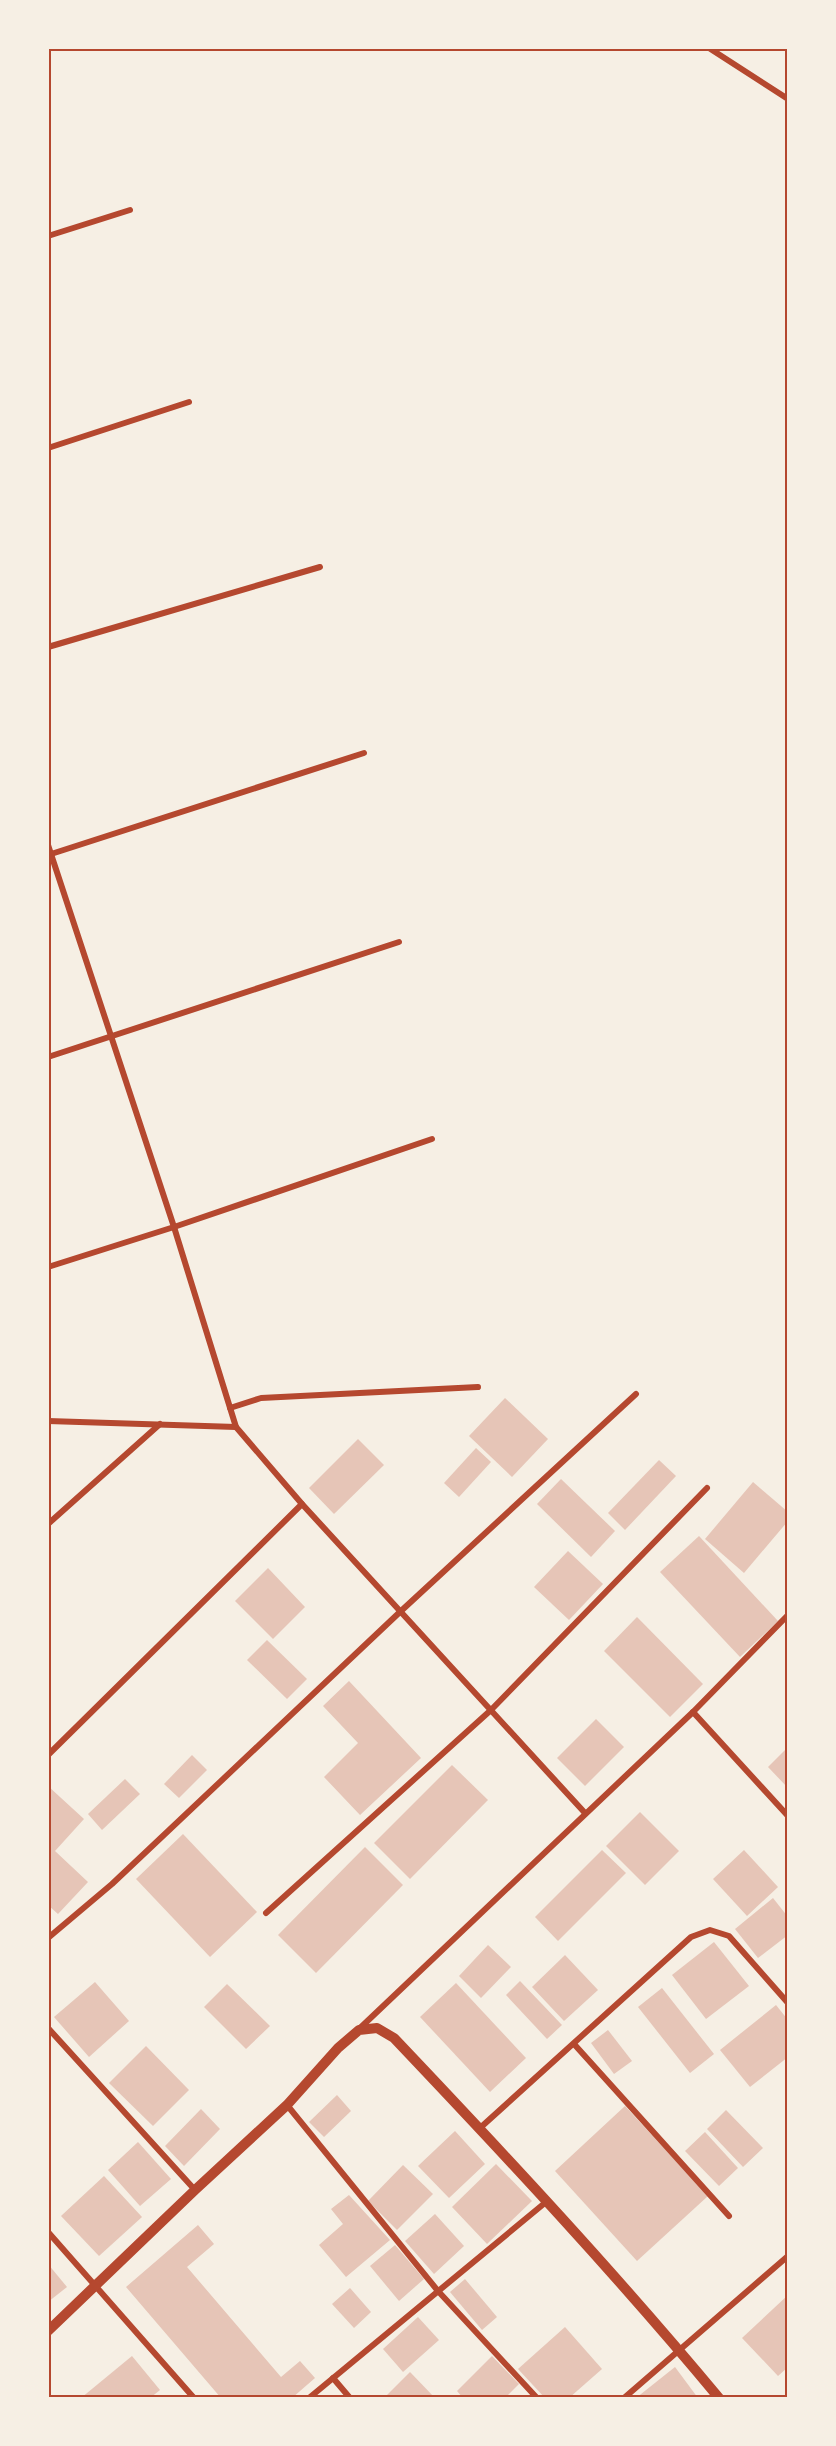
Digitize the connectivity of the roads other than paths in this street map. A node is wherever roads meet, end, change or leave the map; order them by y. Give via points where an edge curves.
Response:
1 (709, 48) edge
2 (788, 99) edge
3 (130, 210) dead end
4 (48, 236) edge
5 (189, 402) dead end
6 (48, 448) edge
7 (320, 567) dead end
8 (48, 648) edge
9 (364, 753) dead end
10 (48, 845) edge
11 (50, 855) edge
12 (399, 942) dead end
13 (112, 1037) junction
14 (48, 1057) edge
15 (432, 1139) dead end
16 (174, 1227) junction
17 (48, 1267) edge
18 (478, 1387) dead end
19 (636, 1394) dead end
20 (230, 1408) junction
21 (48, 1421) edge
22 (160, 1424) junction
23 (236, 1427) junction
24 (707, 1488) dead end
25 (302, 1504) junction
26 (48, 1524) edge
27 (401, 1611) junction
28 (788, 1615) edge
29 (491, 1710) junction
30 (693, 1712) junction
31 (48, 1755) edge
32 (585, 1813) junction
33 (788, 1816) edge
34 (266, 1913) dead end
35 (48, 1938) edge
36 (788, 2003) edge
37 (48, 2028) edge
38 (359, 2030) junction
39 (574, 2044) junction
40 (287, 2105) junction
41 (480, 2128) junction
42 (195, 2190) junction
43 (546, 2202) junction
44 (729, 2216) dead end
45 (48, 2232) edge
46 (788, 2256) edge
47 (96, 2284) junction
48 (438, 2291) junction
49 (48, 2331) edge
50 (680, 2350) junction
51 (333, 2378) junction
52 (194, 2398) edge
53 (309, 2398) edge
54 (350, 2398) edge
55 (537, 2398) edge
56 (624, 2398) edge
57 (719, 2398) edge

1 - 2 street
3 - 4 street
5 - 6 street
7 - 8 street
9 - 11 street
10 - 11 street
11 - 13 street
12 - 13 street
13 - 14 street
13 - 16 street
15 - 16 street
16 - 17 street
16 - 20 street
18 - 20 street via 261,1398
19 - 27 street
20 - 23 street
21 - 22 street
22 - 23 street
22 - 26 street
23 - 25 street
24 - 29 street
25 - 27 street
25 - 31 street
27 - 29 street
27 - 35 street via 112,1884
28 - 30 street
29 - 32 street
29 - 34 street
30 - 32 street
30 - 33 street
32 - 38 street
36 - 39 street via 729,1936 710,1930 691,1937
37 - 42 street
38 - 40 street
38 - 41 street via 378,2028 394,2038
39 - 41 street
39 - 44 street
40 - 42 street
40 - 48 street
41 - 43 street
42 - 47 street
43 - 48 street
43 - 50 street
45 - 47 street
46 - 50 street
47 - 49 street
47 - 52 street
48 - 51 street
48 - 55 street
50 - 56 street
50 - 57 street
51 - 53 street
51 - 54 street

